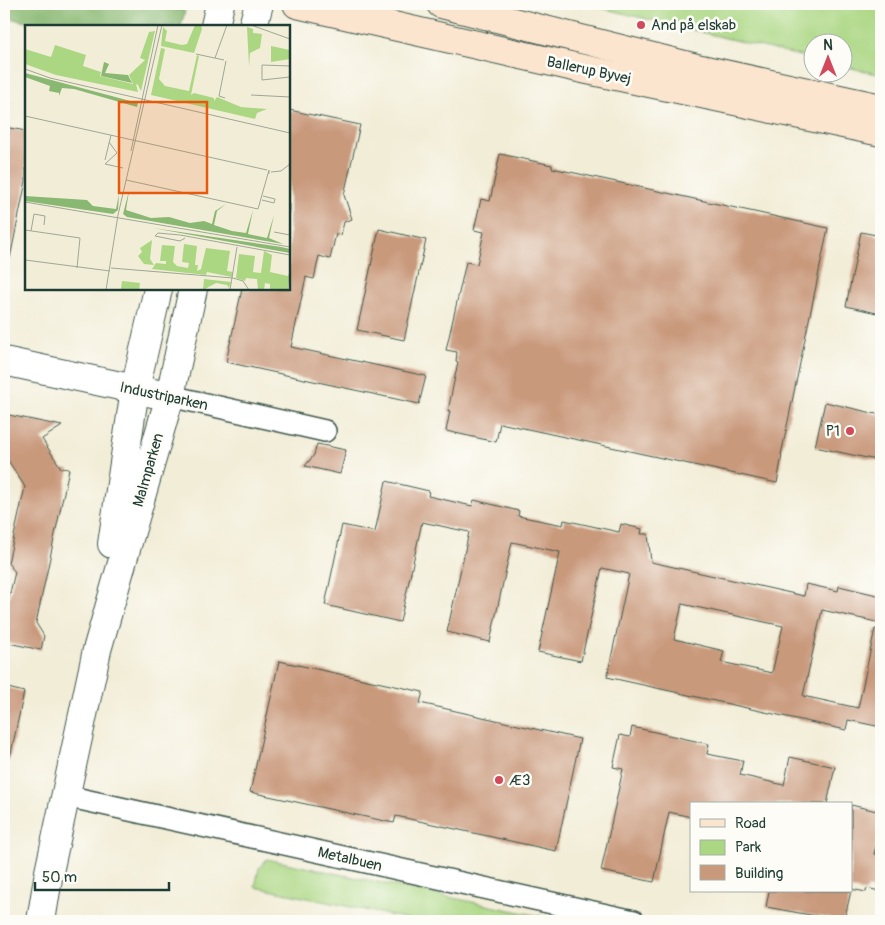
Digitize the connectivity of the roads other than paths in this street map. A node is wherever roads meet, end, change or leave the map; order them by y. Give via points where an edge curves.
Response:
1 (220, 4) edge
2 (259, 4) edge
3 (297, 4) edge
4 (441, 4) edge
5 (215, 25) edge
6 (253, 25) edge
7 (881, 108) edge
8 (881, 132) edge
9 (158, 290) edge
10 (193, 290) edge
11 (4, 361) edge
12 (135, 389) junction
13 (170, 396) junction
14 (325, 431) dead end
15 (97, 650) junction
16 (66, 796) junction
17 (41, 921) edge
18 (634, 921) edge

1 - 5 street
2 - 6 street
3 - 8 main road, Ballerup Byvej
4 - 7 main road, Ballerup Byvej via 701,69
9 - 12 street, Malmparken
10 - 13 street, Malmparken
11 - 12 street, Industriparken
12 - 13 street, Industriparken
12 - 15 street, Malmparken
13 - 14 street, Industriparken
13 - 15 street, Malmparken
15 - 16 street, Malmparken
16 - 17 street, Malmparken
16 - 18 street, Metalbuen

